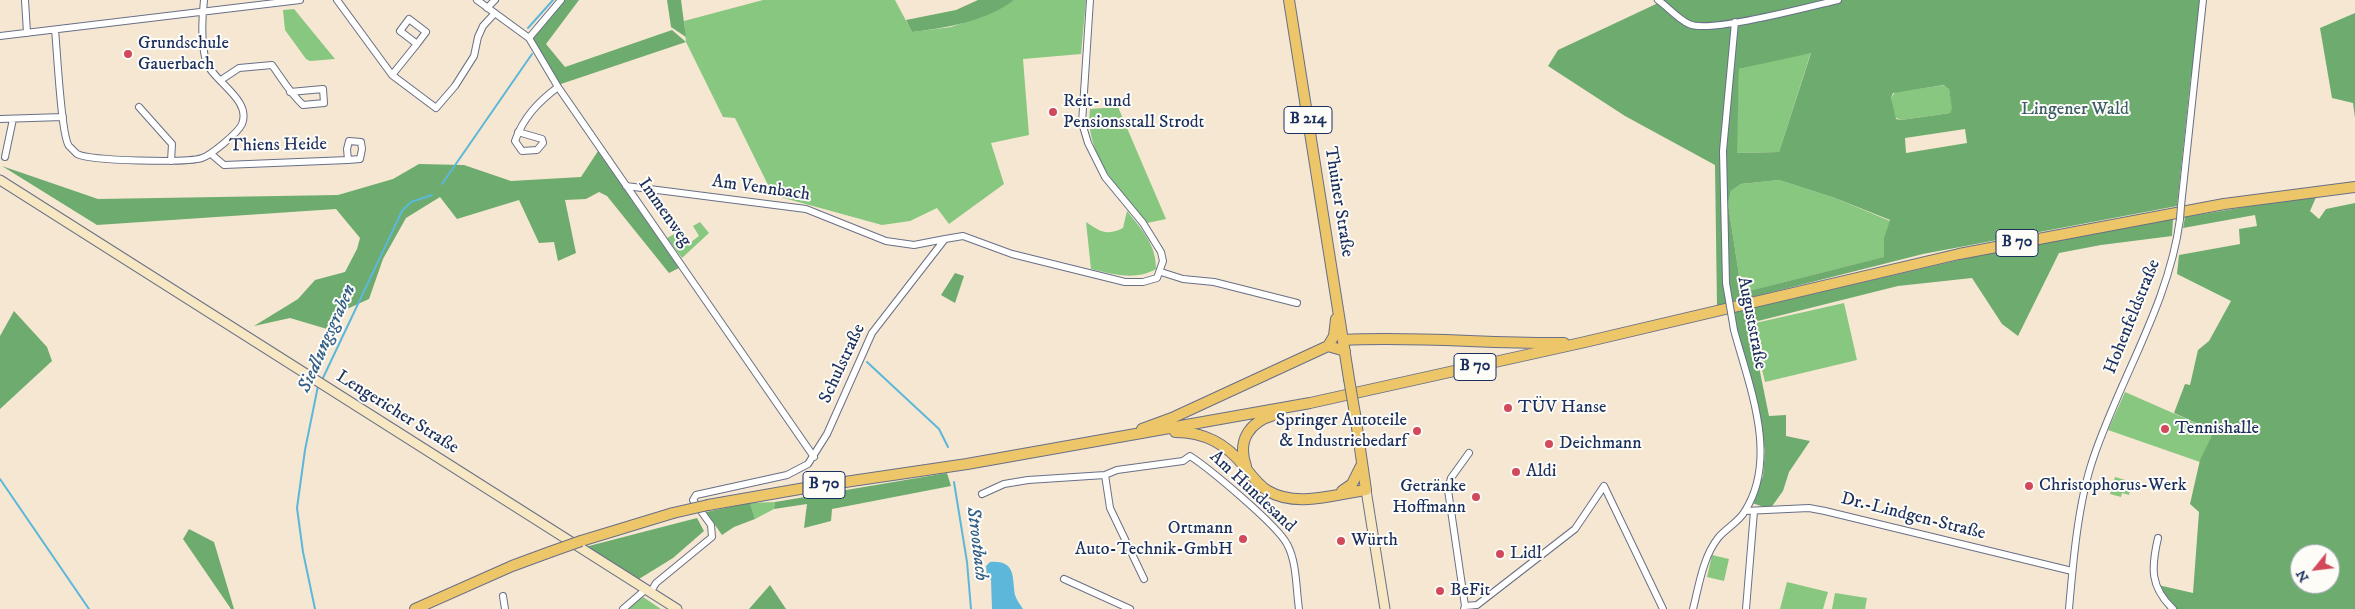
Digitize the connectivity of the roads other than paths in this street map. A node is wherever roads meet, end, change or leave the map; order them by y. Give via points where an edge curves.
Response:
1 (25, 0) edge
2 (204, 0) edge
3 (300, 0) edge
4 (337, 0) edge
5 (477, 0) edge
6 (495, 0) edge
7 (561, 0) edge
8 (1090, 0) edge
9 (1290, 0) edge
10 (1658, 0) edge
11 (1838, 0) edge
12 (2203, 0) edge
13 (487, 8) junction
14 (202, 13) junction
15 (495, 13) junction
16 (1735, 22) junction
17 (55, 30) junction
18 (27, 33) junction
19 (0, 36) edge
20 (529, 38) junction
21 (417, 44) dead end
22 (392, 75) junction
23 (221, 80) junction
24 (558, 87) junction
25 (290, 92) junction
26 (139, 107) dead end
27 (63, 117) junction
28 (0, 119) edge
29 (13, 119) junction
30 (518, 132) dead end
31 (211, 154) junction
32 (4, 157) dead end
33 (348, 160) dead end
34 (171, 161) junction
35 (0, 180) edge
36 (626, 186) junction
37 (2355, 187) edge
38 (945, 239) junction
39 (1160, 272) junction
40 (1297, 302) dead end
41 (1338, 309) junction
42 (1343, 340) junction
43 (1585, 342) junction
44 (1328, 346) junction
45 (1345, 351) junction
46 (1310, 403) junction
47 (1150, 433) junction
48 (1114, 439) junction
49 (1469, 453) dead end
50 (814, 457) junction
51 (1362, 463) junction
52 (1249, 472) junction
53 (1105, 475) junction
54 (1366, 490) junction
55 (982, 494) dead end
56 (1336, 494) junction
57 (1745, 511) junction
58 (1754, 511) junction
59 (2158, 538) dead end
60 (2072, 571) junction
61 (1064, 579) dead end
62 (1144, 579) dead end
63 (647, 591) junction
64 (503, 596) dead end
65 (1464, 608) edge
66 (2170, 608) edge
67 (415, 609) edge
68 (505, 609) edge
69 (623, 609) edge
70 (676, 609) edge
71 (1130, 609) edge
72 (1300, 609) edge
73 (1385, 609) edge
74 (1662, 609) edge
75 (1693, 609) edge
76 (1746, 609) edge
77 (2069, 609) edge

1 - 18 street
2 - 14 street, Thiens Heide
3 - 14 street
4 - 22 street
5 - 13 street, Immenweg
6 - 13 street
7 - 20 street
8 - 39 street via 1082,123 1104,177 1155,240 1163,261
9 - 41 main road, Thuiner Straße / B 214
10 - 16 street via 1690,25
11 - 16 street
12 - 60 street, Hohenfeldstraße, bridge via 2180,219 2168,279 2090,468
13 - 15 street, Immenweg
14 - 17 street
14 - 23 street, Thiens Heide via 207,63
15 - 20 street, Immenweg
15 - 22 street via 480,31 474,56 436,108
16 - 57 street, Auguststraße, bridge via 1723,152 1726,283 1762,450 1760,474
17 - 18 street
17 - 27 street, Thiens Heide
18 - 19 street
20 - 24 street, Immenweg
21 - 22 street
23 - 25 street via 239,68 272,65
23 - 31 street, Thiens Heide via 240,104 244,118 238,130
24 - 30 street via 539,101
24 - 36 street, Immenweg
25 - 25 street via 303,105 324,103 323,89
26 - 34 street via 172,144
27 - 29 street
27 - 34 street, Thiens Heide via 68,145 78,155
28 - 29 street
29 - 32 street
31 - 33 street, Thiens Heide via 224,165
31 - 34 street, Thiens Heide via 186,162
35 - 63 main road, Lengericher Straße
36 - 38 street, Am Vennbach via 806,209 886,241 914,245
36 - 50 street, Immenweg
37 - 43 main road, B 70 via 2224,204 1959,254
38 - 39 street via 963,236 1012,254 1125,282 1151,281
38 - 50 street, Schulstraße via 872,333 850,387
39 - 40 street
41 - 42 main road, Thuiner Straße / B 214
41 - 44 main road, B 214 via 1334,336
42 - 43 main road via 1390,338 1515,344
42 - 45 main road, Thuiner Straße / B 214
43 - 46 main road, B 70
44 - 45 main road
44 - 48 main road via 1172,418
45 - 51 main road, Thuiner Straße / B 214, bridge
46 - 47 main road, B 70
46 - 52 main road via 1253,425 1242,448
47 - 48 main road, B 70
47 - 52 main road via 1181,432 1206,436 1229,449
48 - 67 main road, B 70, bridge via 673,513 550,552
49 - 65 street via 1451,478 1448,490
50 - 63 street, Schulstraße via 787,475 696,495 694,500 711,525 712,537
51 - 54 main road, B 214
51 - 56 main road via 1352,484
52 - 56 main road via 1268,491 1282,495 1311,499
53 - 55 street, Am Hundesand via 1028,480 1004,484
53 - 62 street via 1110,508
53 - 72 street, Am Hundesand via 1117,470 1183,461 1190,456 1278,532 1287,544
54 - 56 main road
54 - 73 main road
57 - 58 street, Dr.-Lindgen-Straße
57 - 75 street, Auguststraße via 1719,536 1708,552
58 - 60 street, Dr.-Lindgen-Straße via 1809,508 1825,511
58 - 76 street
59 - 66 street via 2154,581
60 - 77 street, Hohenfeldstraße
61 - 71 street
63 - 69 street, Schulstraße
63 - 70 main road, Lengericher Straße
64 - 68 street
65 - 74 street via 1477,605 1574,529 1604,486

